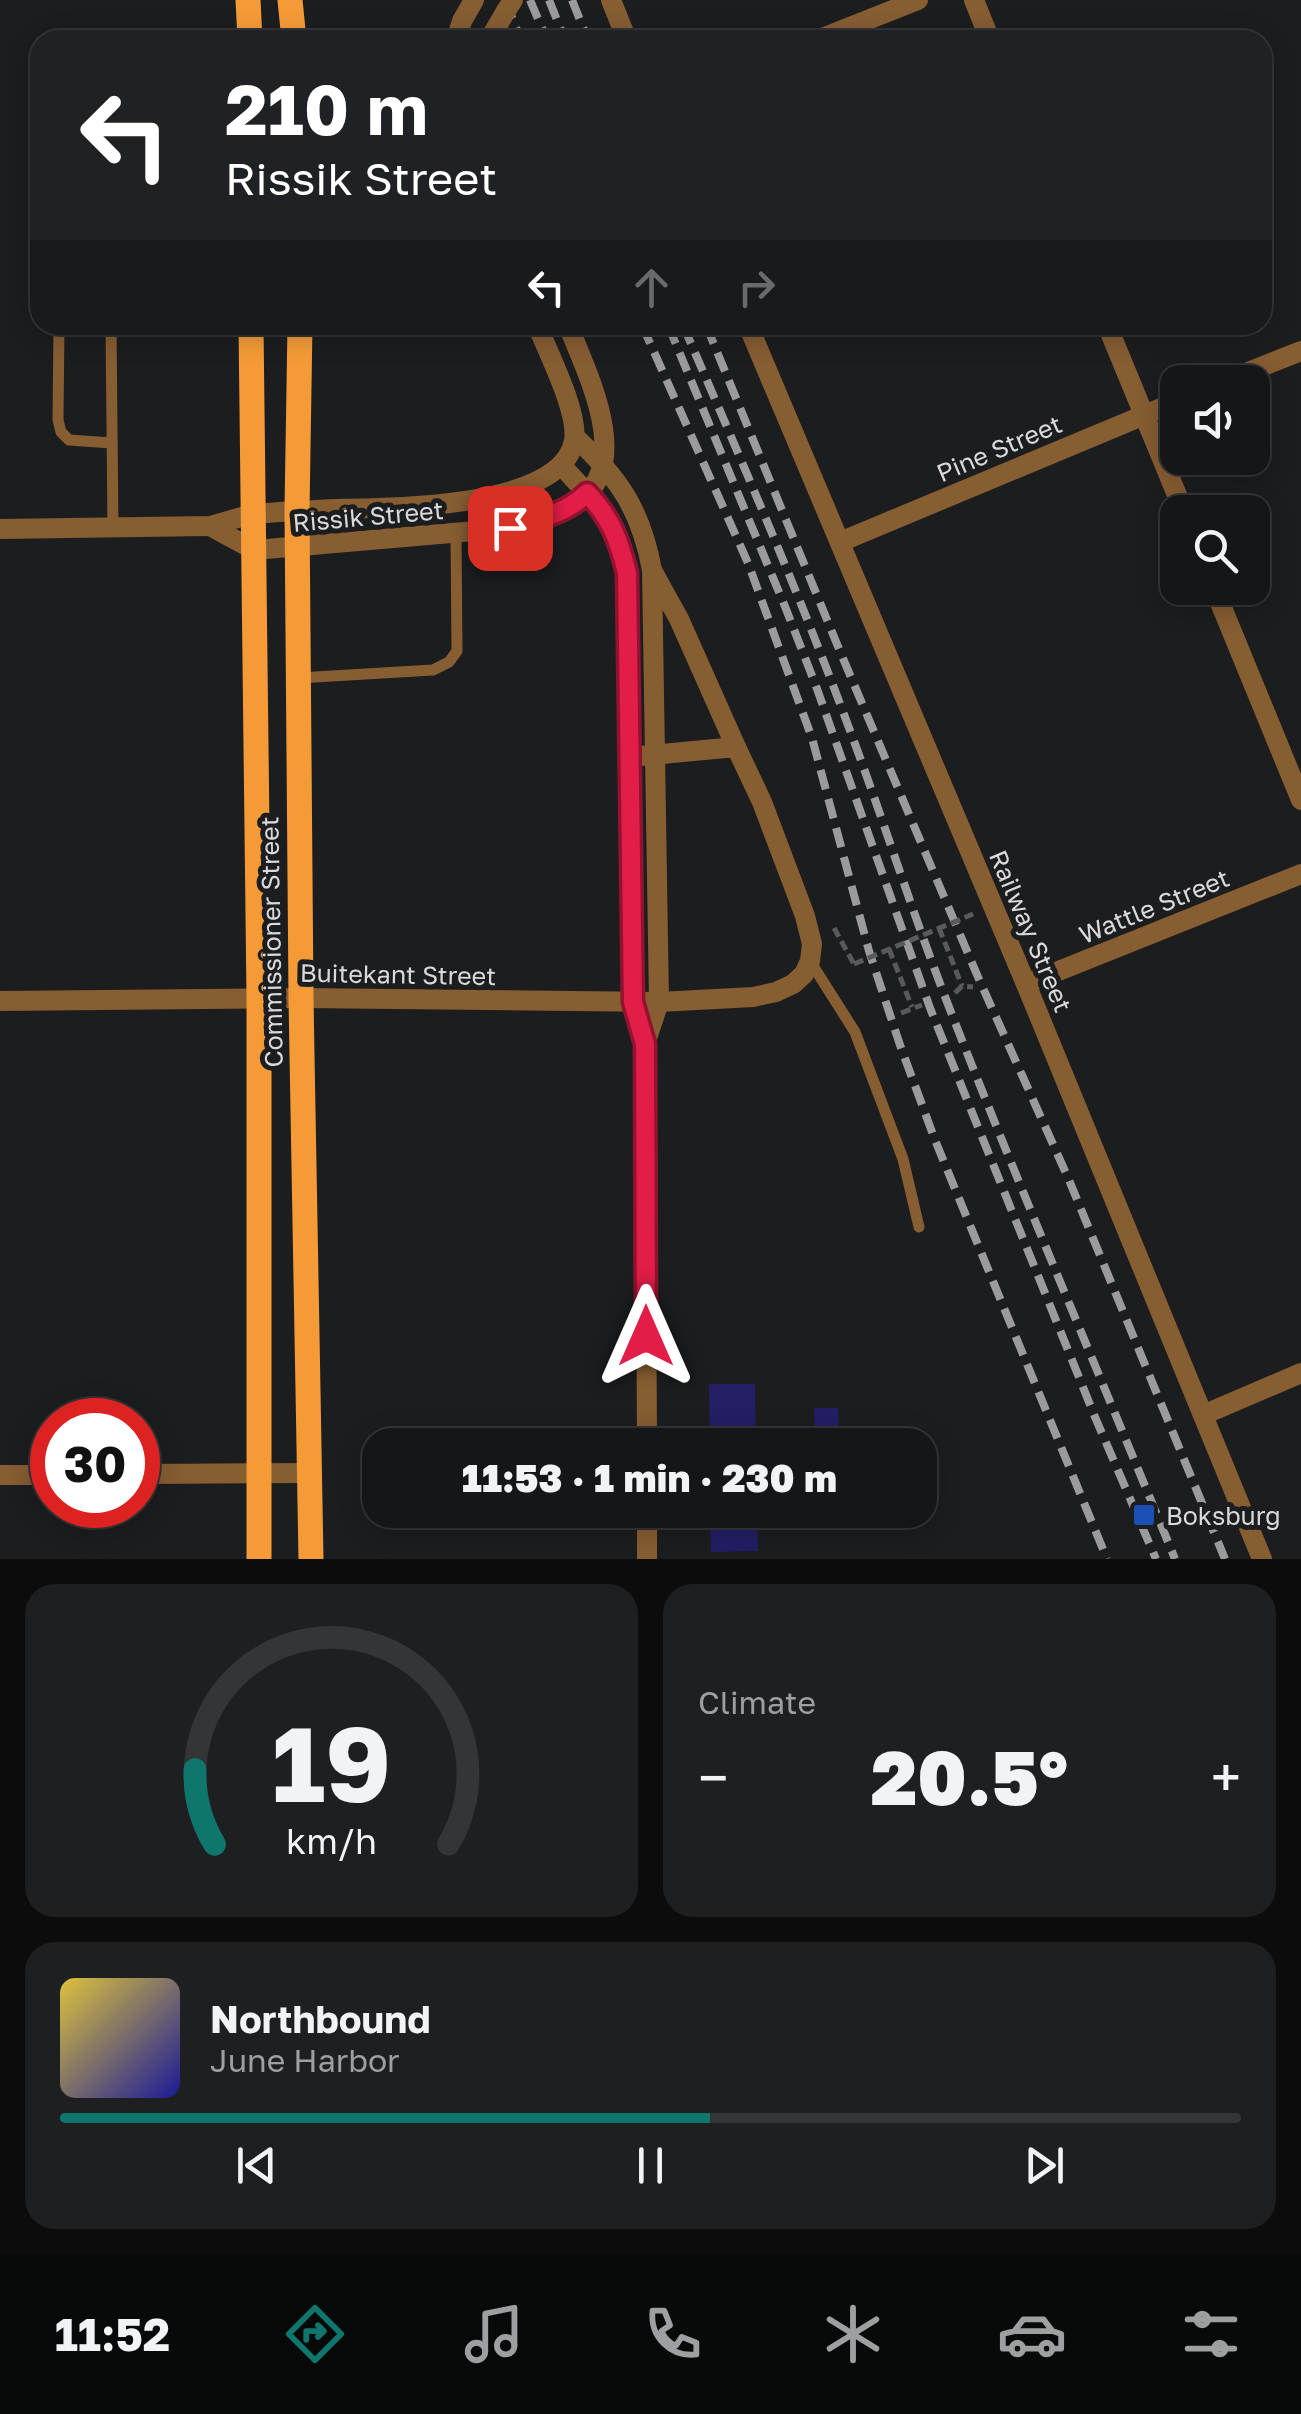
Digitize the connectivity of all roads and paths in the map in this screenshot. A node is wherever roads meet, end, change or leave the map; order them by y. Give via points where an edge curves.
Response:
1 (248, 0) edge
2 (290, 0) edge
3 (474, 0) edge
4 (610, 0) edge
5 (918, 0) edge
6 (974, 0) edge
7 (509, 5) edge
8 (250, 30) edge
9 (293, 30) edge
10 (459, 30) edge
11 (495, 30) edge
12 (623, 30) edge
13 (842, 30) edge
14 (986, 30) edge
15 (59, 335) edge
16 (111, 335) edge
17 (252, 335) edge
18 (300, 335) edge
19 (541, 335) edge
20 (572, 335) edge
21 (752, 335) edge
22 (1111, 335) edge
23 (1301, 351) edge
24 (1266, 365) edge
25 (1160, 408) edge
26 (1144, 415) junction
27 (575, 437) junction
28 (112, 443) junction
29 (604, 464) junction
30 (561, 465) junction
31 (587, 493) junction
32 (1177, 495) edge
33 (297, 511) junction
34 (252, 514) junction
35 (210, 526) junction
36 (113, 528) junction
37 (0, 529) edge
38 (456, 534) junction
39 (840, 542) junction
40 (298, 546) junction
41 (254, 550) junction
42 (652, 570) junction
43 (1221, 605) edge
44 (298, 678) junction
45 (736, 747) junction
46 (655, 754) junction
47 (630, 757) junction
48 (1301, 800) edge
49 (1301, 874) edge
50 (973, 914) dead end
51 (832, 922) dead end
52 (939, 928) junction
53 (889, 949) junction
54 (810, 961) junction
55 (1026, 984) junction
56 (962, 986) junction
57 (973, 987) dead end
58 (956, 993) dead end
59 (259, 998) junction
60 (301, 998) junction
61 (0, 1001) edge
62 (633, 1002) junction
63 (659, 1002) junction
64 (922, 1005) dead end
65 (912, 1007) junction
66 (901, 1014) dead end
67 (645, 1044) junction
68 (919, 1227) dead end
69 (1301, 1373) edge
70 (1203, 1415) junction
71 (647, 1428) edge
72 (310, 1473) junction
73 (30, 1474) edge
74 (160, 1474) edge
75 (258, 1474) junction
76 (0, 1475) edge
77 (647, 1528) edge
78 (259, 1559) edge
79 (311, 1559) edge
80 (647, 1559) edge
81 (1262, 1559) edge

1 - 8 main road
2 - 9 main road
3 - 10 street
4 - 12 street
5 - 13 street
6 - 14 street
7 - 11 street
15 - 28 lane via 61,432 69,440
16 - 28 lane
17 - 34 main road, Commissioner Street
18 - 33 main road, Commissioner Street
19 - 27 street
20 - 29 street via 599,409
21 - 39 street, Railway Street
22 - 26 street
23 - 24 street
25 - 26 street, Pine Street
26 - 32 street
26 - 39 street, Pine Street
27 - 29 street
27 - 30 street
28 - 36 lane
29 - 31 street
29 - 42 street via 637,517
30 - 31 street
30 - 33 street, Rissik Street via 508,492 466,501
31 - 38 street, Rissik Street via 550,516
31 - 47 street via 612,526 627,573
33 - 34 street, Rissik Street
33 - 40 main road, Commissioner Street
34 - 35 street, Rissik Street
34 - 41 main road, Commissioner Street
35 - 36 street, Rissik Street
35 - 41 street, Rissik Street
36 - 37 street, Rissik Street
38 - 40 street, Rissik Street
38 - 44 lane via 457,651 449,662 433,670
39 - 55 street, Railway Street
40 - 41 street, Rissik Street
40 - 44 main road, Commissioner Street
41 - 59 main road, Commissioner Street
42 - 45 street
42 - 46 street
43 - 48 street
44 - 60 main road, Commissioner Street
45 - 46 street
45 - 54 street via 806,916
46 - 47 street
46 - 63 street
47 - 62 street
49 - 55 street, Wattle Street
50 - 52 path, bridge
51 - 53 path, bridge via 854,964
52 - 53 path, bridge
52 - 56 path
53 - 65 path
54 - 63 street, Buitekant Street via 804,974 776,992
54 - 68 lane via 855,1032 904,1159
55 - 70 street, Railway Street
56 - 57 path
56 - 58 path
59 - 60 street, Buitekant Street
59 - 61 street, Buitekant Street
59 - 75 main road, Commissioner Street
60 - 62 street, Buitekant Street
60 - 72 main road, Commissioner Street
62 - 63 street, Buitekant Street
62 - 67 street
63 - 67 street
64 - 65 path
65 - 66 path
67 - 71 street
69 - 70 street
70 - 81 street, Railway Street
72 - 75 street
72 - 79 main road, Commissioner Street
73 - 76 street
74 - 75 street
75 - 78 main road, Commissioner Street
77 - 80 street

